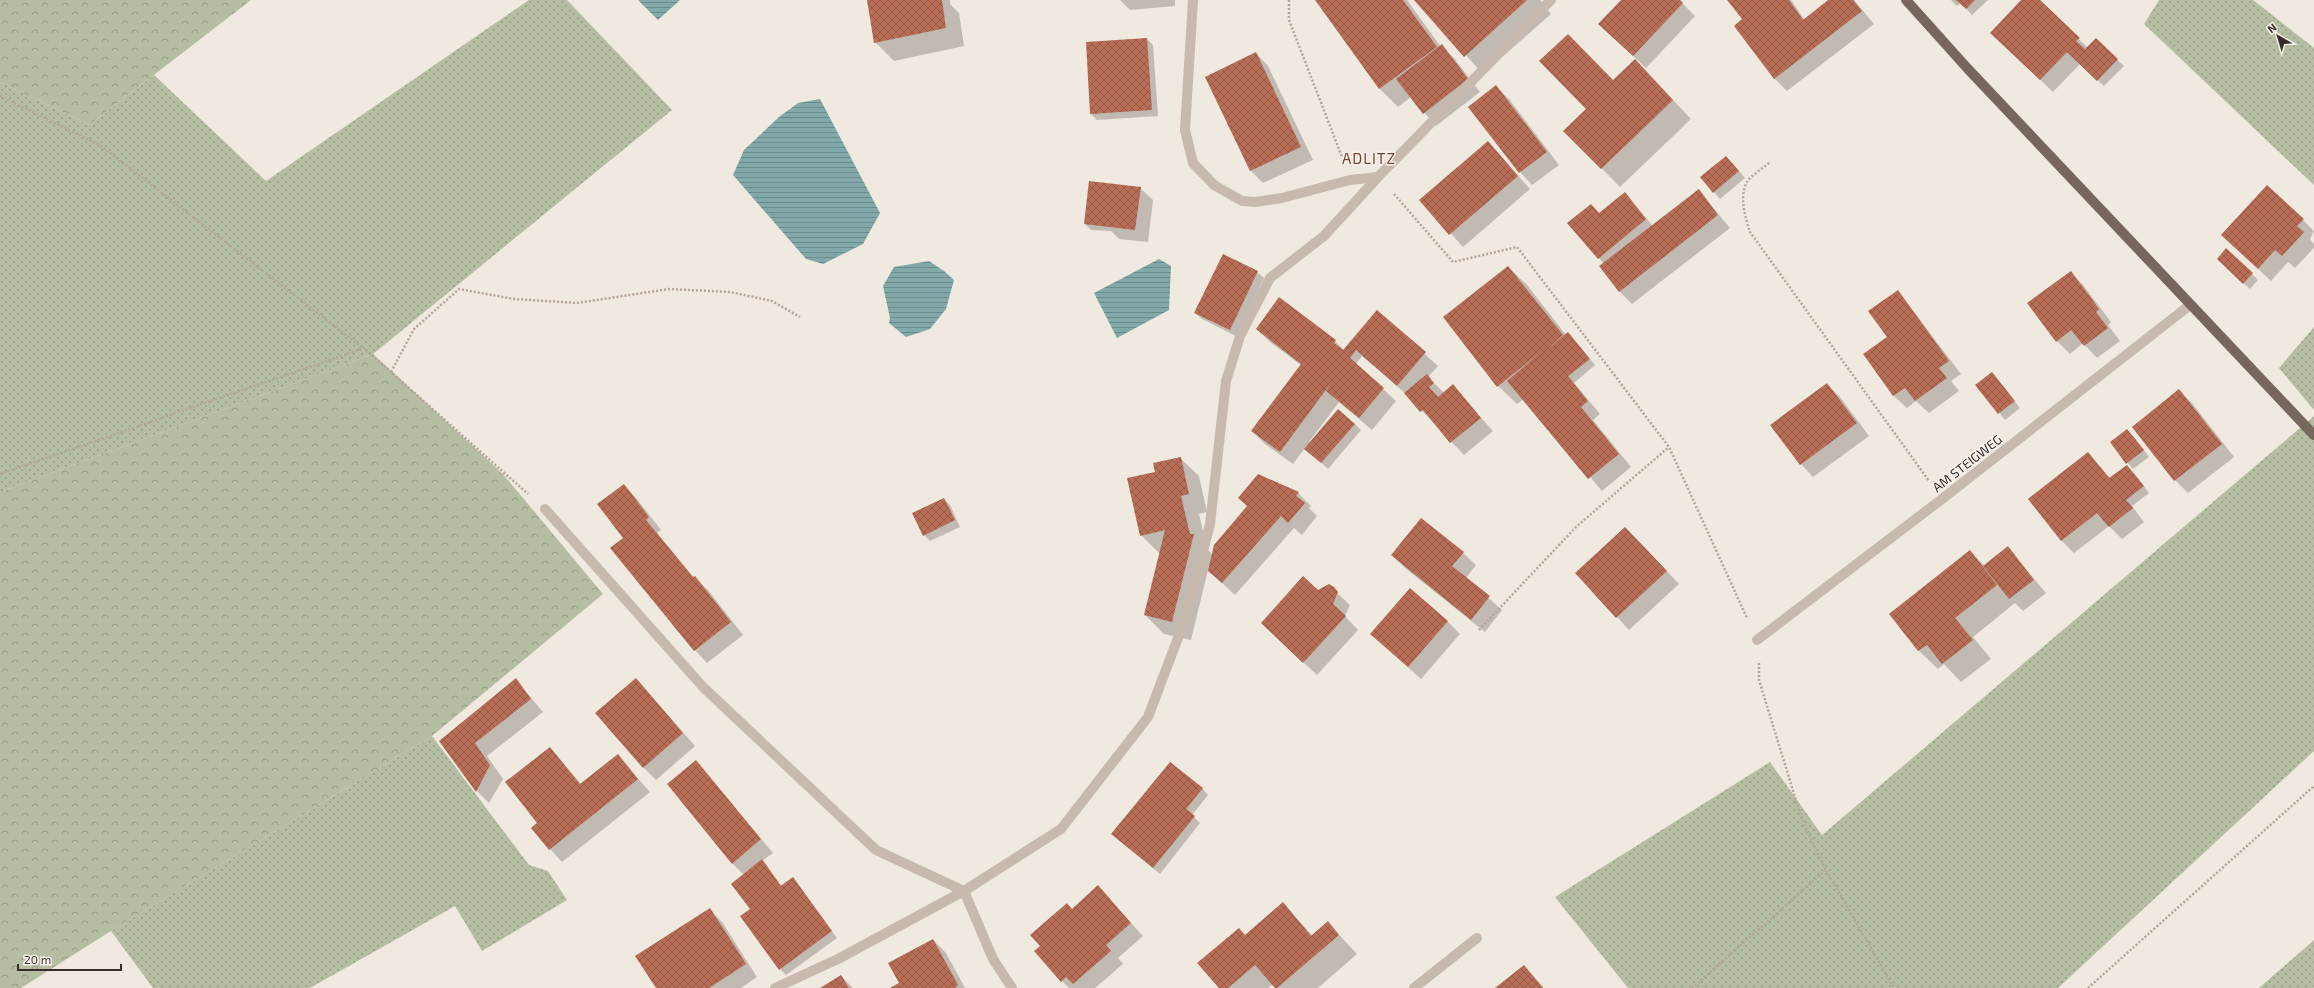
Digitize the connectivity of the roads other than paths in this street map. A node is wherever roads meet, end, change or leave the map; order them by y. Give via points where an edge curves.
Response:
1 (1193, 0) edge
2 (1551, 0) edge
3 (1906, 0) edge
4 (1378, 176) junction
5 (2190, 305) junction
6 (2314, 435) edge
7 (545, 509) road end
8 (1757, 640) road end
9 (964, 891) junction
10 (1477, 938) dead end
11 (775, 988) edge
12 (1012, 988) edge
13 (1414, 988) edge

1 - 4 street via 1185,130 1193,163 1214,185 1242,201 1255,202
2 - 4 street
3 - 5 main road
4 - 9 street via 1324,236 1270,278 1240,336 1226,381 1210,524 1187,614 1148,716 1061,829
5 - 6 main road
5 - 8 street, AM STEIGWEG
7 - 9 street via 703,687 876,850
9 - 11 street via 838,959
9 - 12 street via 993,959
10 - 13 street

